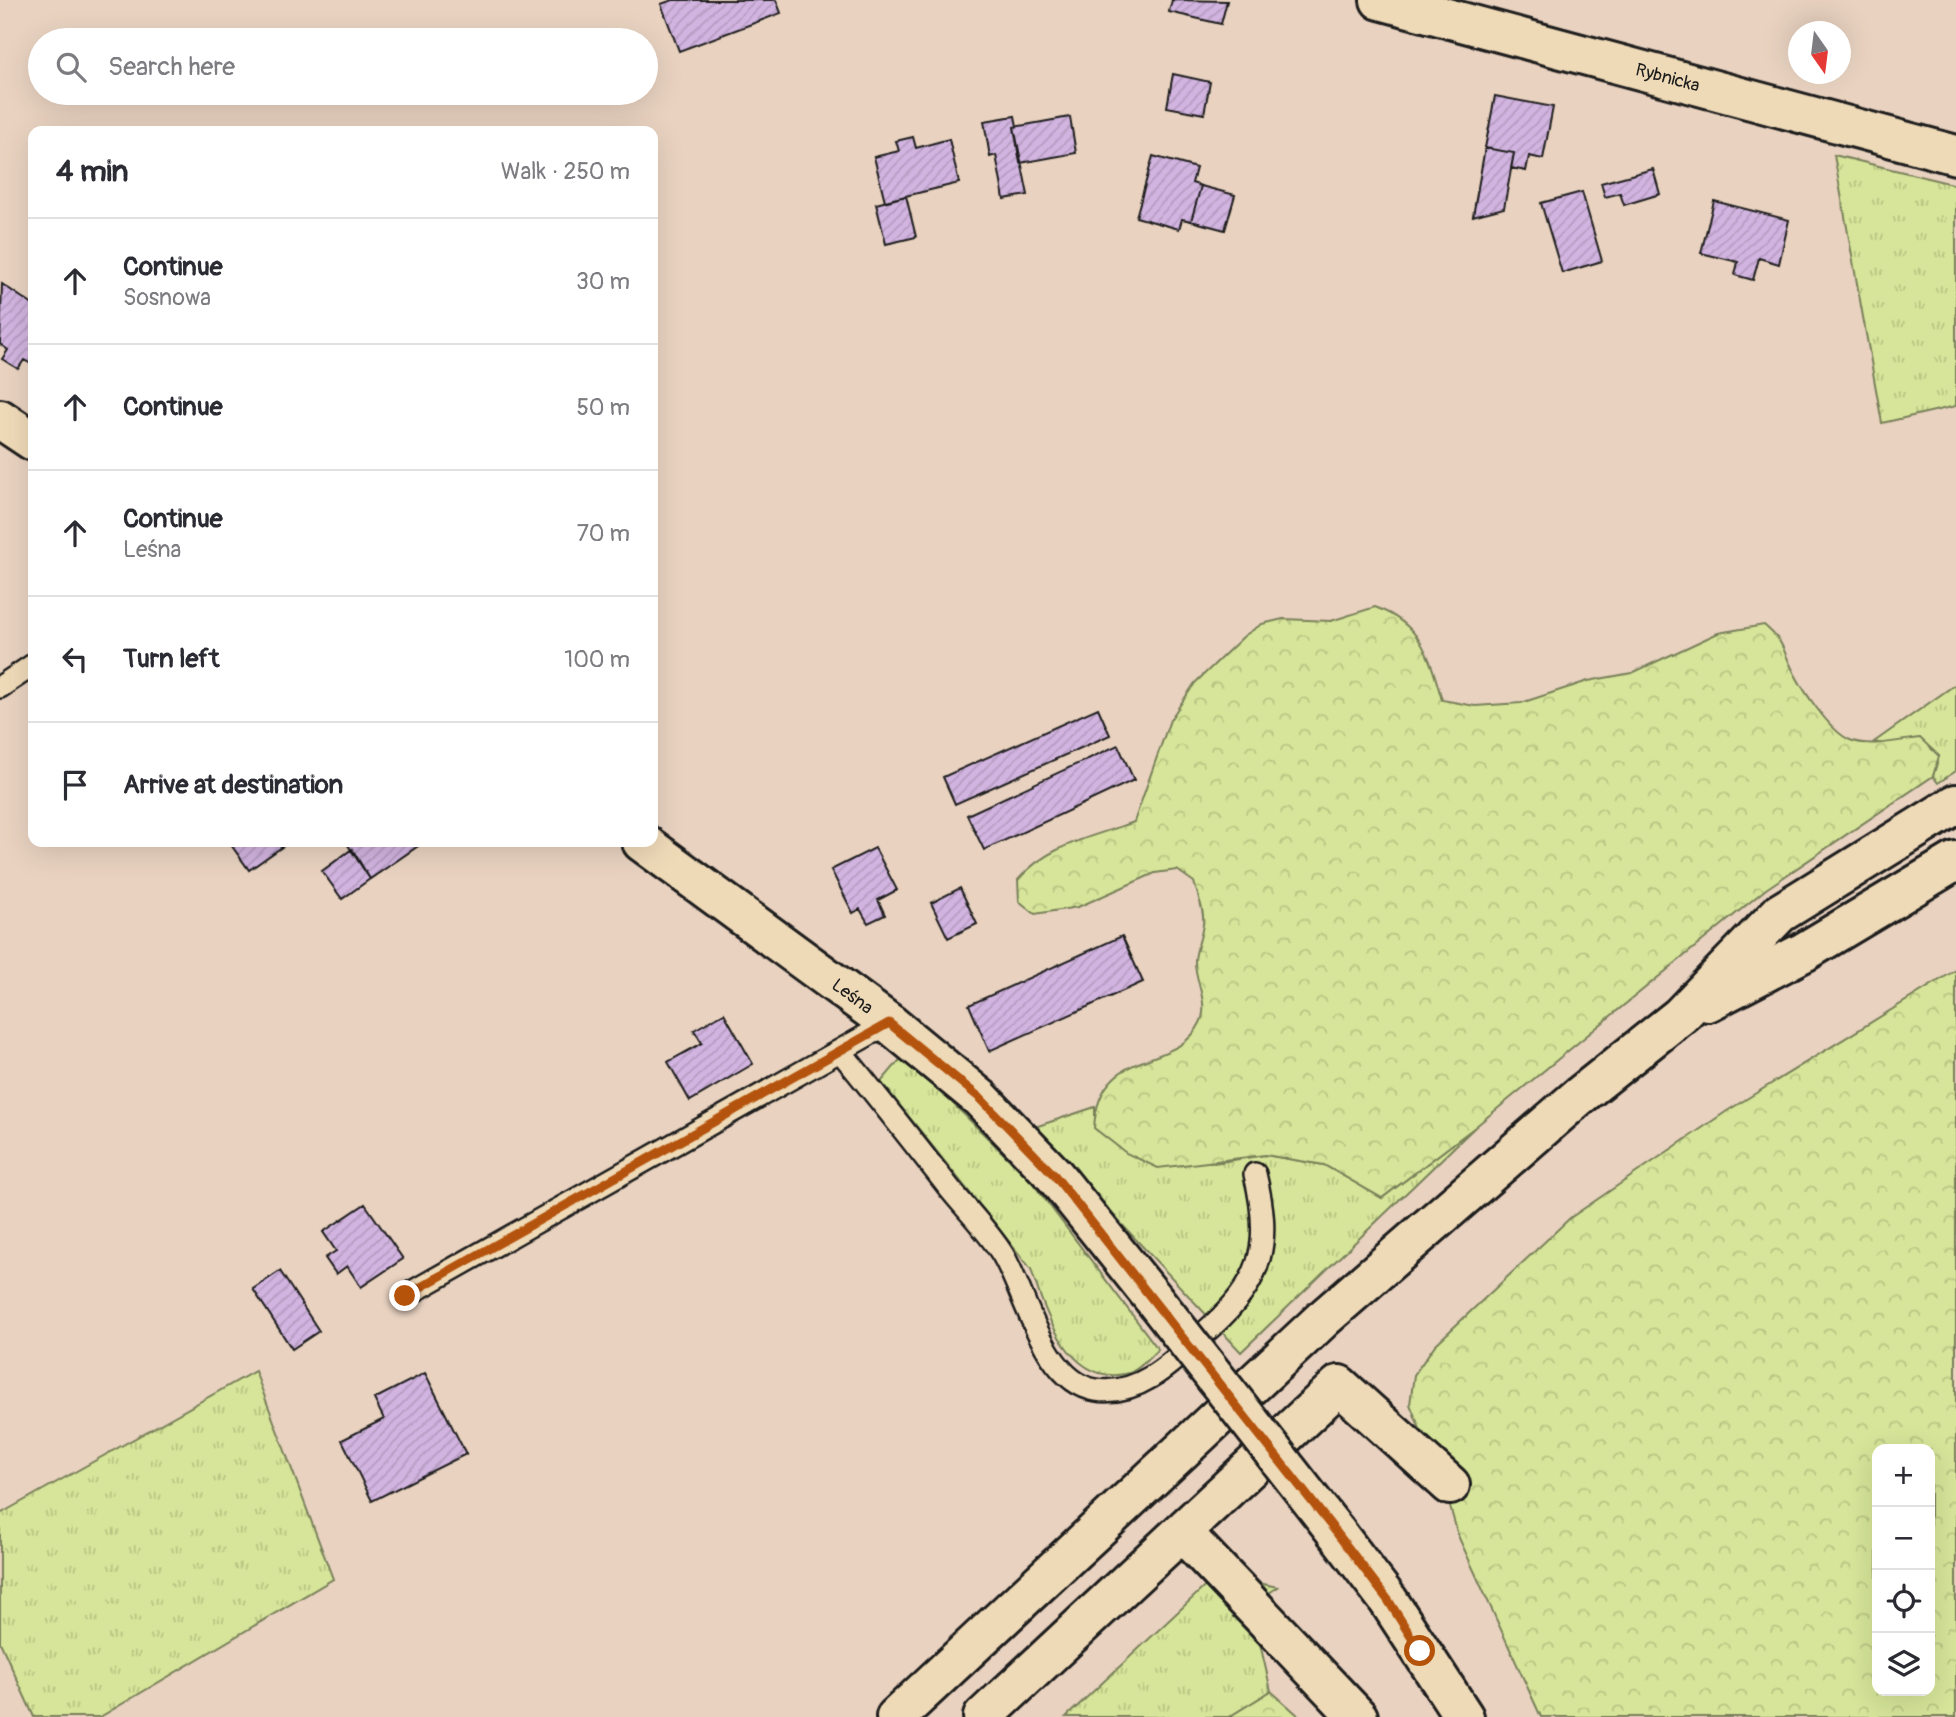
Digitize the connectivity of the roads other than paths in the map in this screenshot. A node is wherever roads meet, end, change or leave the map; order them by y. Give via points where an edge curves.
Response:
1 (1380, 0) edge
2 (1956, 155) edge
3 (0, 419) edge
4 (28, 438) edge
5 (28, 668) edge
6 (0, 687) edge
7 (1956, 804) edge
8 (649, 847) edge
9 (1956, 862) edge
10 (1680, 1016) junction
11 (889, 1023) junction
12 (841, 1052) junction
13 (1255, 1174) dead end
14 (405, 1296) dead end
15 (1450, 1485) dead end
16 (1182, 1532) junction
17 (896, 1717) edge
18 (983, 1717) edge
19 (1358, 1717) edge
20 (1464, 1717) edge

1 - 2 main road, Rybnicka
3 - 4 main road
5 - 6 lane
7 - 10 main road via 1780,914
8 - 11 main road, Leśna
9 - 10 main road via 1804,952
10 - 17 main road via 1577,1098 1324,1318
11 - 12 lane
11 - 20 main road, Leśna, bridge via 980,1098 1055,1176 1388,1600
12 - 13 lane via 1003,1254 1046,1349 1069,1379 1095,1390 1123,1388 1152,1378 1228,1311 1254,1276 1264,1238 1264,1210
12 - 14 lane
15 - 16 main road via 1339,1385
16 - 18 main road
16 - 19 main road

